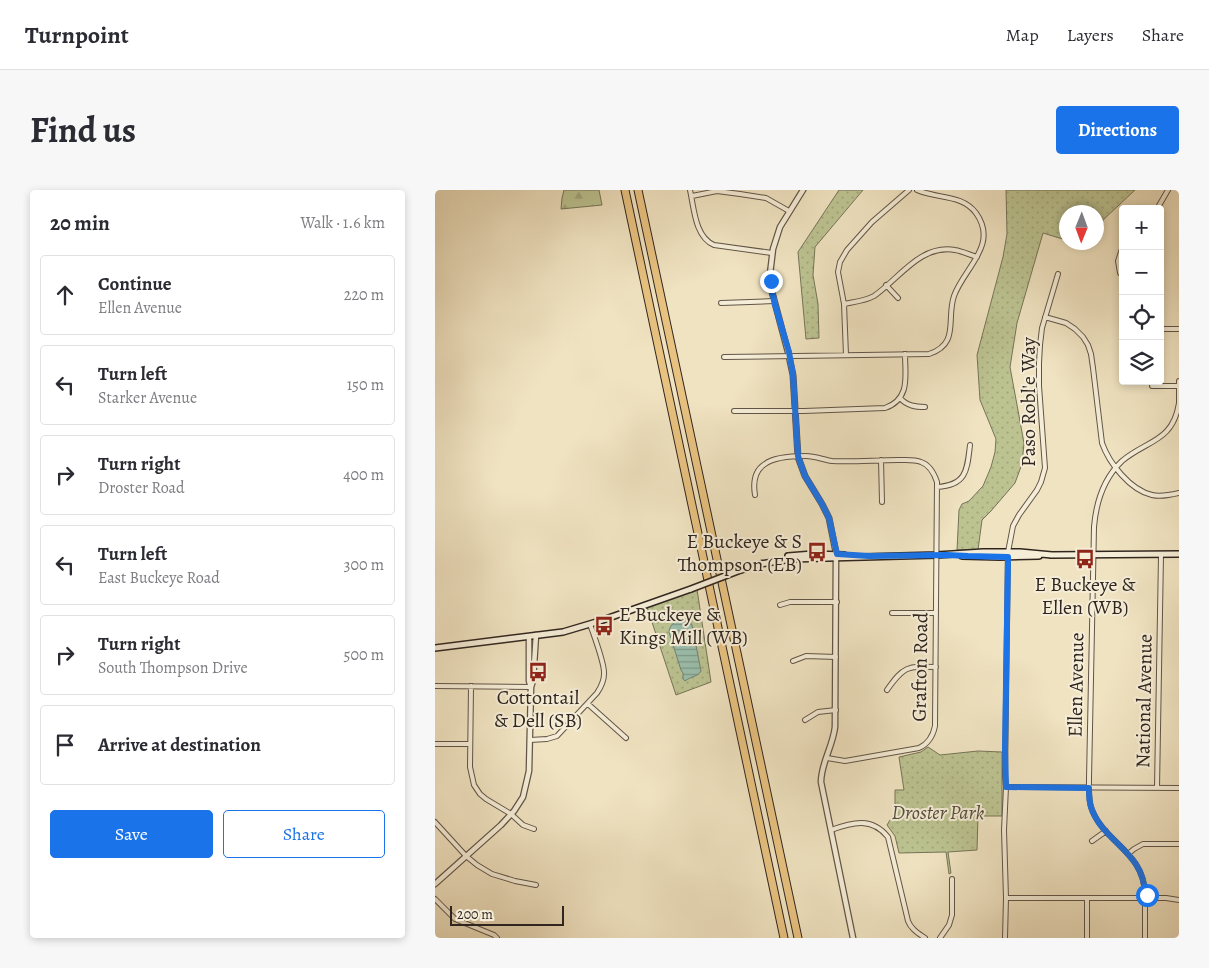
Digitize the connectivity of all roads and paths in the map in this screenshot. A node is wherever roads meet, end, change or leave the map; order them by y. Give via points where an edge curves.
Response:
1 (625, 190) edge
2 (638, 190) edge
3 (690, 190) edge
4 (803, 190) edge
5 (909, 190) edge
6 (917, 190) edge
7 (1168, 190) edge
8 (692, 196) junction
9 (1159, 205) edge
10 (789, 211) junction
11 (772, 254) junction
12 (977, 257) junction
13 (1058, 274) dead end
14 (886, 285) junction
15 (898, 298) dead end
16 (774, 301) junction
17 (721, 302) dead end
18 (844, 304) junction
19 (1045, 317) junction
20 (1164, 329) edge
21 (1179, 329) edge
22 (905, 354) junction
23 (847, 355) junction
24 (724, 357) dead end
25 (790, 357) junction
26 (1179, 381) edge
27 (1152, 386) dead end
28 (1179, 386) edge
29 (900, 398) junction
30 (1179, 403) edge
31 (925, 408) dead end
32 (796, 410) junction
33 (734, 411) dead end
34 (970, 445) dead end
35 (798, 456) junction
36 (881, 460) junction
37 (1117, 468) junction
38 (937, 487) junction
39 (1179, 493) edge
40 (755, 494) dead end
41 (882, 502) dead end
42 (1008, 554) junction
43 (1161, 554) junction
44 (1179, 554) edge
45 (937, 555) junction
46 (1093, 555) junction
47 (837, 556) junction
48 (837, 602) junction
49 (780, 605) dead end
50 (892, 613) dead end
51 (936, 613) junction
52 (591, 624) junction
53 (536, 635) junction
54 (529, 637) junction
55 (435, 648) edge
56 (836, 657) junction
57 (793, 661) dead end
58 (936, 667) junction
59 (435, 686) edge
60 (471, 686) junction
61 (531, 687) junction
62 (887, 690) dead end
63 (587, 704) junction
64 (836, 710) junction
65 (805, 720) dead end
66 (626, 738) dead end
67 (530, 740) junction
68 (435, 744) edge
69 (470, 744) junction
70 (827, 758) junction
71 (1006, 787) junction
72 (1089, 788) junction
73 (1157, 788) junction
74 (1179, 788) edge
75 (511, 814) junction
76 (435, 822) edge
77 (534, 828) dead end
78 (831, 830) junction
79 (1106, 831) junction
80 (1091, 842) dead end
81 (1179, 844) edge
82 (1128, 854) junction
83 (466, 856) junction
84 (952, 879) dead end
85 (435, 884) edge
86 (536, 885) dead end
87 (1145, 894) junction
88 (1006, 898) junction
89 (1087, 898) junction
90 (1141, 898) junction
91 (1149, 898) junction
92 (435, 899) edge
93 (1179, 900) edge
94 (1145, 902) junction
95 (497, 938) edge
96 (784, 938) edge
97 (798, 938) edge
98 (853, 938) edge
99 (925, 938) edge
100 (940, 938) edge
101 (1005, 938) edge
102 (1087, 938) edge
103 (1145, 938) edge

1 - 96 highway
2 - 97 highway
3 - 8 street
4 - 10 street
5 - 18 street via 872,222 842,258 839,272
6 - 12 street via 956,199 976,213 984,233 983,247
7 - 9 street
8 - 10 street via 717,191 766,198
8 - 11 street via 701,233 711,244
10 - 11 street
11 - 16 street via 770,274
12 - 14 street via 955,250 933,251 917,259
12 - 22 street via 954,297 951,332 945,343 929,354
13 - 19 street, Paso Robl'e Way
14 - 15 street
14 - 18 street via 874,296
16 - 17 street
16 - 25 street
18 - 23 street
19 - 37 street via 1075,329 1088,345 1102,443
19 - 42 street, Paso Robl'e Way via 1039,363 1045,468 1037,490 1011,531
20 - 21 street
22 - 23 street
22 - 29 street via 905,386
23 - 25 street
24 - 25 street
25 - 32 street
26 - 28 street, Ellen Avenue
27 - 28 street
28 - 30 street, Ellen Avenue
29 - 31 street via 911,406
29 - 32 street via 885,408
30 - 37 street, Ellen Avenue via 1168,431
32 - 33 street
32 - 35 street
34 - 38 street via 967,468 960,479 951,485
35 - 36 street via 834,461
35 - 40 street via 770,461 761,467 754,482
35 - 47 street via 805,476 829,518
36 - 38 street via 924,463 934,472
36 - 41 street
37 - 39 street via 1146,493 1163,496
37 - 46 street, Ellen Avenue via 1098,500
38 - 45 street, Grafton Road
42 - 45 main road
42 - 46 main road
42 - 71 street, Paso Robl'e Way
43 - 44 main road
43 - 46 main road
43 - 73 street, National Avenue
45 - 47 main road
45 - 51 street, Grafton Road
46 - 72 street, Ellen Avenue
47 - 48 street
47 - 52 main road, bridge via 813,554 766,560
48 - 49 street
48 - 56 street
50 - 51 street
51 - 58 street, Grafton Road
52 - 53 main road
52 - 63 street via 605,674 599,690
53 - 54 main road
53 - 61 street
54 - 55 main road
54 - 61 street
56 - 57 street via 806,656
56 - 64 street
58 - 62 street via 905,670
58 - 70 street, Grafton Road via 935,726 925,745 845,761
59 - 60 street
60 - 61 street
60 - 69 street
61 - 67 street
63 - 66 street
63 - 67 street via 557,736
64 - 65 street via 818,712
64 - 70 street via 834,735
67 - 75 street via 528,778 523,796
68 - 69 street
69 - 75 street via 473,785 483,797
70 - 78 street via 821,782
71 - 72 street
71 - 88 street, Paso Robl'e Way
72 - 73 street
72 - 79 street, Ellen Avenue via 1091,808
73 - 74 street
75 - 77 street via 523,825
75 - 83 street
76 - 83 street
78 - 98 street
78 - 99 street via 869,823 889,837 908,921
79 - 80 street
79 - 82 street, Ellen Avenue
81 - 82 street via 1143,844
82 - 87 street, Ellen Avenue via 1142,874
83 - 85 street
83 - 86 street via 492,874
84 - 100 street via 952,916
87 - 90 street
87 - 91 street
88 - 89 street
88 - 101 street, Paso Robl'e Way
89 - 90 street
89 - 102 street
90 - 94 street
91 - 93 street
91 - 94 street
92 - 95 street via 455,919
94 - 103 street

